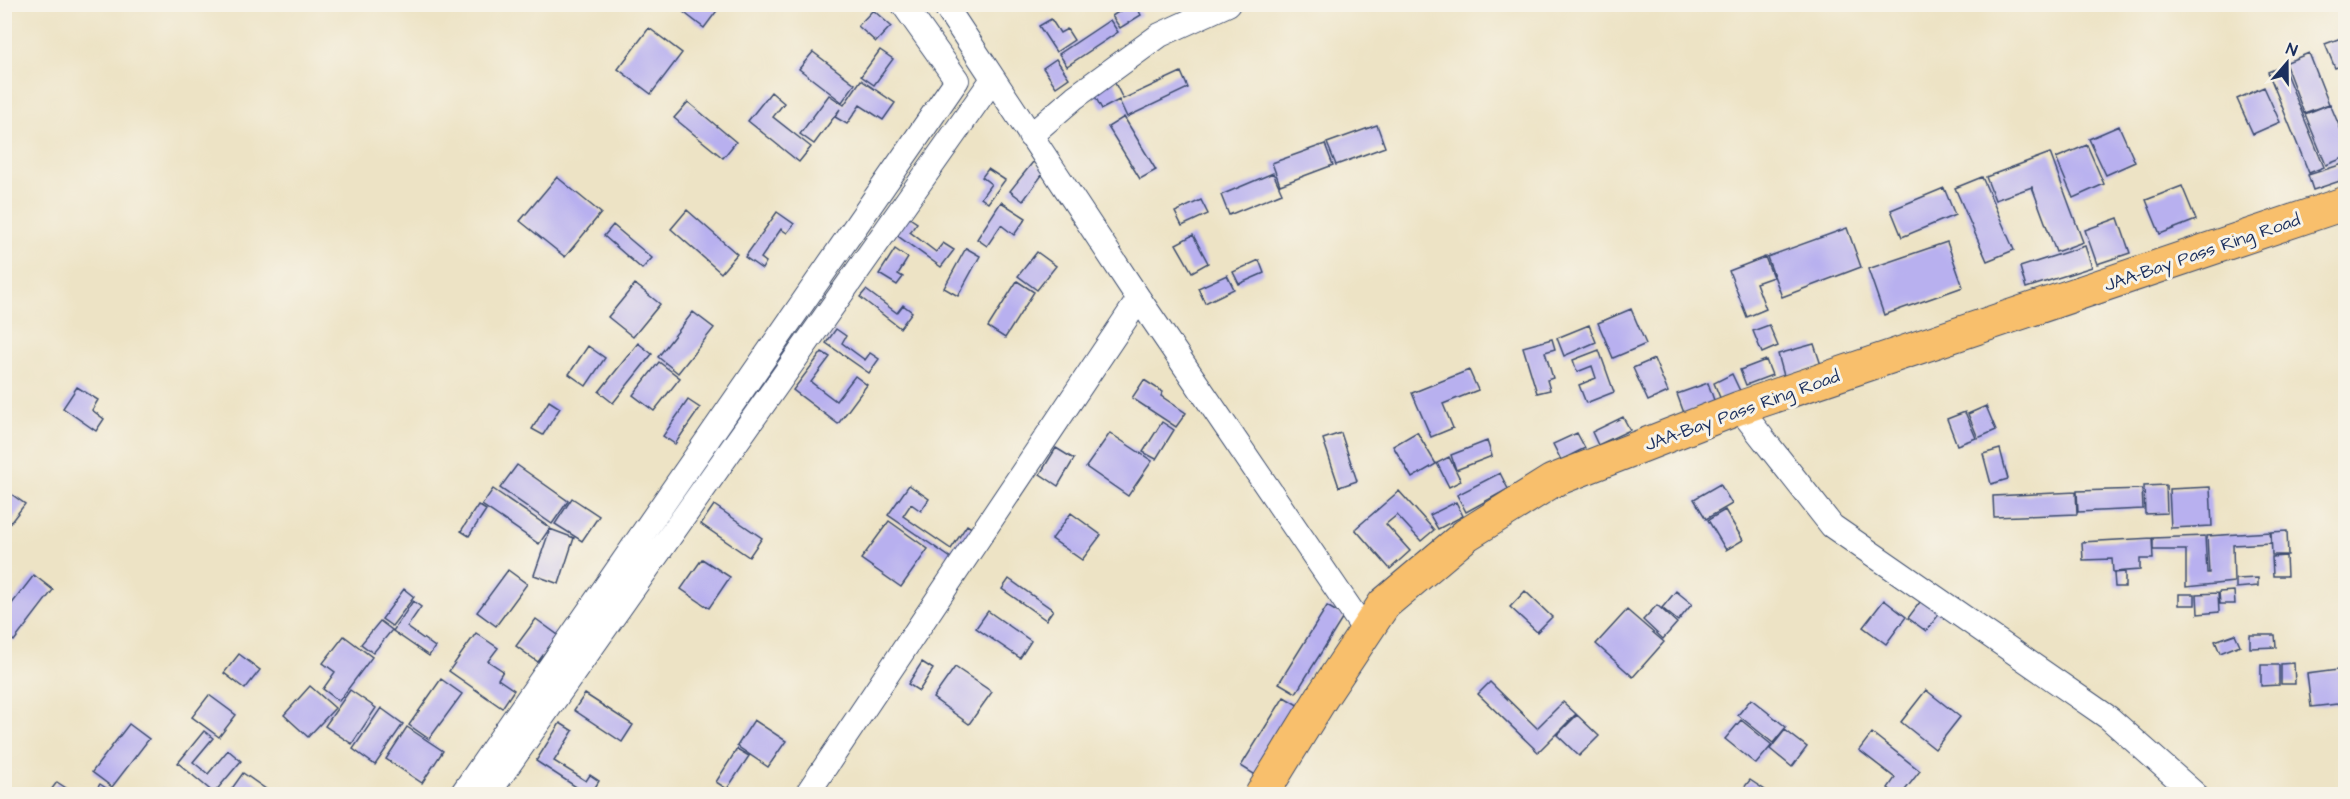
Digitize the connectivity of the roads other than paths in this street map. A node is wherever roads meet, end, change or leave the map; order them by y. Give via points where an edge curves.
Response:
1 (903, 4) edge
2 (944, 4) edge
3 (1228, 4) edge
4 (993, 79) junction
5 (1030, 136) junction
6 (2346, 203) edge
7 (1139, 300) junction
8 (1739, 408) junction
9 (1366, 632) junction
10 (462, 795) edge
11 (488, 795) edge
12 (807, 795) edge
13 (1262, 795) edge
14 (2195, 795) edge

1 - 10 street via 957,80
2 - 4 street
3 - 5 street via 1160,35 1075,97
4 - 5 street
4 - 11 street
5 - 7 street
6 - 8 highway, JAA-Bay Pass Ring Road
7 - 9 street
7 - 12 street
8 - 9 highway, JAA-Bay Pass Ring Road via 1552,481 1466,534 1384,604
8 - 14 street via 1832,526 2109,718
9 - 13 highway, JAA-Bay Pass Ring Road

